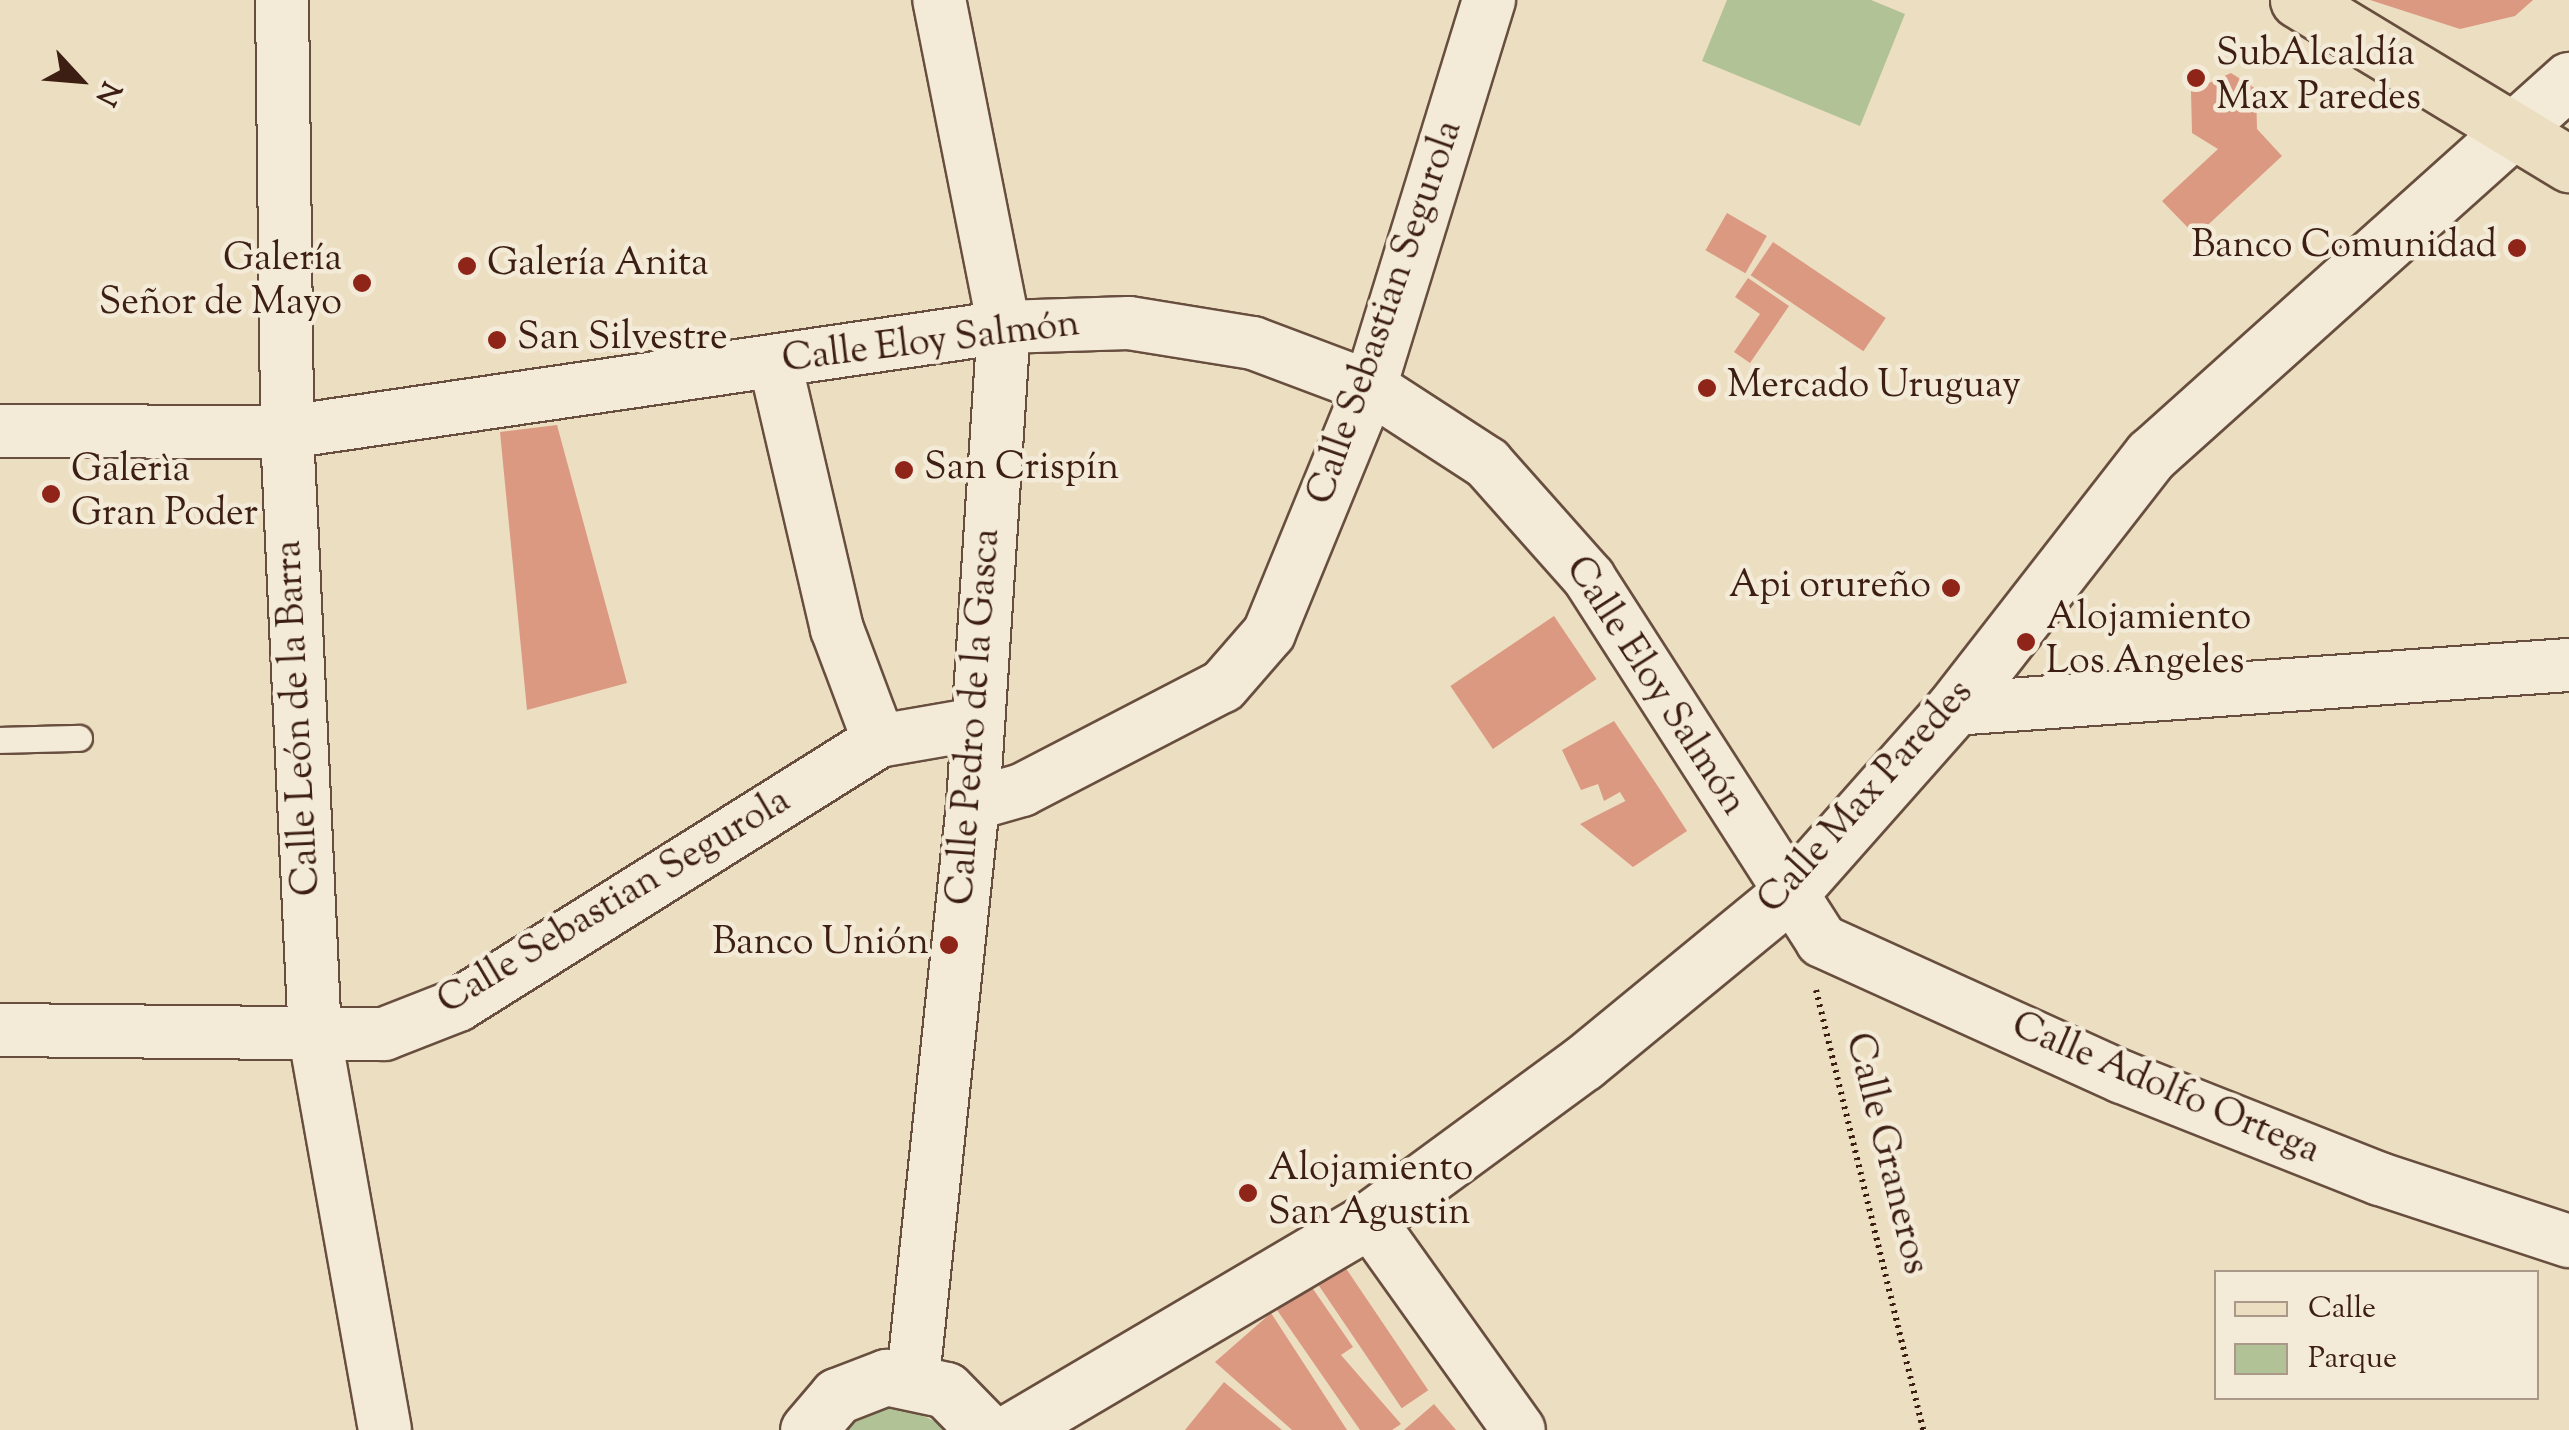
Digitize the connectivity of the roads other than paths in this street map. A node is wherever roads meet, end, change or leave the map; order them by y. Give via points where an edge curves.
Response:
1 (282, 0) edge
2 (939, 0) edge
3 (1489, 0) edge
4 (2298, 0) edge
5 (2569, 80) edge
6 (2512, 126) junction
7 (2569, 164) edge
8 (1004, 327) junction
9 (775, 363) junction
10 (1370, 387) junction
11 (0, 431) edge
12 (287, 432) junction
13 (2569, 665) edge
14 (1953, 709) junction
15 (977, 724) junction
16 (79, 738) dead end
17 (0, 740) edge
18 (879, 741) junction
19 (973, 804) junction
20 (1790, 892) junction
21 (0, 1030) edge
22 (315, 1037) junction
23 (1370, 1220) junction
24 (2569, 1241) edge
25 (913, 1378) junction
26 (385, 1430) edge
27 (808, 1430) edge
28 (984, 1430) edge
29 (1013, 1430) edge
30 (1519, 1430) edge

1 - 12 street, Calle León de la Barra
2 - 8 street, Calle Pedro de la Gasca
3 - 10 street, Calle Sebastian Segurola
4 - 6 main road
5 - 6 main road, Calle Max Paredes
6 - 7 main road
6 - 14 main road, Calle Max Paredes via 2150,456
8 - 9 street, Calle Eloy Salmón
8 - 10 street, Calle Eloy Salmón via 1129,323 1253,343
8 - 15 street, Calle Pedro de la Gasca
9 - 12 street, Calle Eloy Salmón
9 - 18 street via 837,629
10 - 19 street, Calle Sebastian Segurola via 1292,584 1246,663 1223,686 1139,730 1022,790
10 - 20 street, Calle Eloy Salmón via 1487,463 1590,578
11 - 12 street, Calle Eloy Salmón
12 - 22 street, Calle León de la Barra
13 - 14 street
14 - 20 main road, Calle Max Paredes
15 - 18 street, Calle Sebastian Segurola
15 - 19 street, Calle Pedro de la Gasca
16 - 17 lane
18 - 22 street, Calle Sebastian Segurola via 458,1004 384,1034
19 - 25 street, Calle Pedro de la Gasca
20 - 23 main road, Calle Max Paredes via 1583,1062
20 - 24 street, Calle Adolfo Ortega via 1822,941 2122,1077 2380,1179
21 - 22 street, Calle Sebastian Segurola
22 - 26 street, Calle León de la Barra
23 - 29 main road, Calle Max Paredes
23 - 30 street
25 - 27 main road via 860,1383
25 - 28 main road via 946,1390

